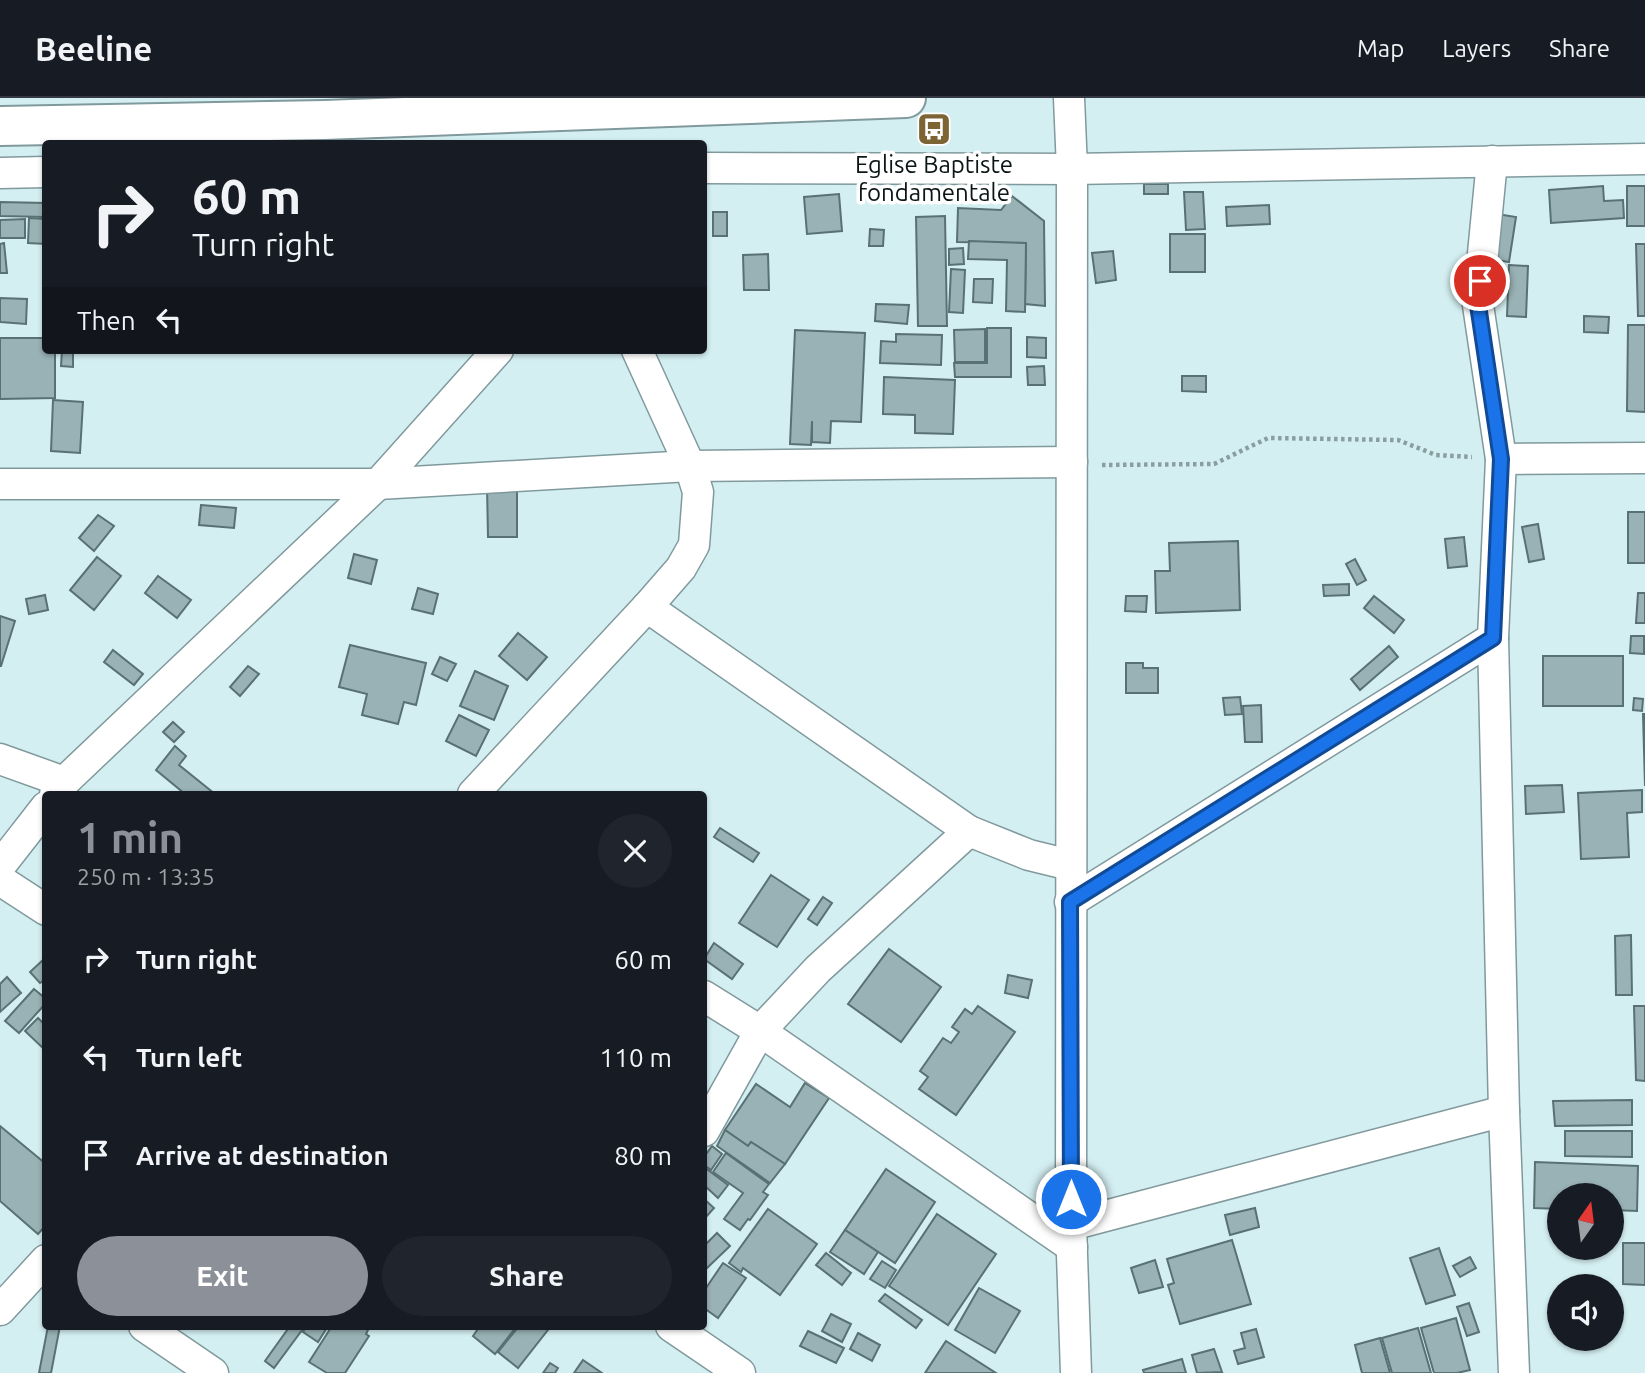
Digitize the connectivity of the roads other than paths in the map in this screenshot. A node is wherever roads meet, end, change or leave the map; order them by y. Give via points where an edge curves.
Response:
1 (906, 98) edge
2 (1069, 98) edge
3 (0, 126) edge
4 (1645, 159) edge
5 (1492, 160) junction
6 (707, 168) edge
7 (1072, 169) junction
8 (42, 172) edge
9 (0, 173) edge
10 (494, 354) edge
11 (639, 354) edge
12 (1645, 458) edge
13 (1501, 459) junction
14 (1072, 463) junction
15 (690, 466) junction
16 (0, 484) edge
17 (378, 484) junction
18 (647, 607) junction
19 (1493, 638) junction
20 (0, 759) edge
21 (60, 788) edge
22 (476, 791) edge
23 (42, 812) edge
24 (969, 831) junction
25 (1070, 865) junction
26 (0, 866) edge
27 (0, 880) edge
28 (1070, 902) junction
29 (42, 907) edge
30 (707, 998) edge
31 (760, 1031) junction
32 (1504, 1111) junction
33 (707, 1126) edge
34 (1071, 1236) junction
35 (42, 1264) edge
36 (0, 1310) edge
37 (150, 1330) edge
38 (677, 1330) edge
39 (213, 1373) edge
40 (740, 1373) edge
41 (1076, 1373) edge
42 (1514, 1373) edge

1 - 3 highway via 325,120
2 - 7 street
4 - 5 street
5 - 7 street
5 - 13 street via 1478,305
6 - 7 street
7 - 14 street
8 - 9 street
10 - 17 street
11 - 15 street
12 - 13 street
13 - 19 street
14 - 15 street
14 - 25 street
15 - 17 street
15 - 18 street via 698,492 694,545 681,568
16 - 17 street
17 - 21 street
18 - 22 street
18 - 24 street
19 - 28 street
19 - 32 street
20 - 21 street
23 - 26 street
24 - 25 street via 1029,855
24 - 31 street via 818,969
25 - 28 street
27 - 29 street
28 - 34 street
30 - 31 street
31 - 33 street
31 - 34 street
32 - 34 street
32 - 42 street
34 - 41 street
35 - 36 street
37 - 39 street
38 - 40 street

